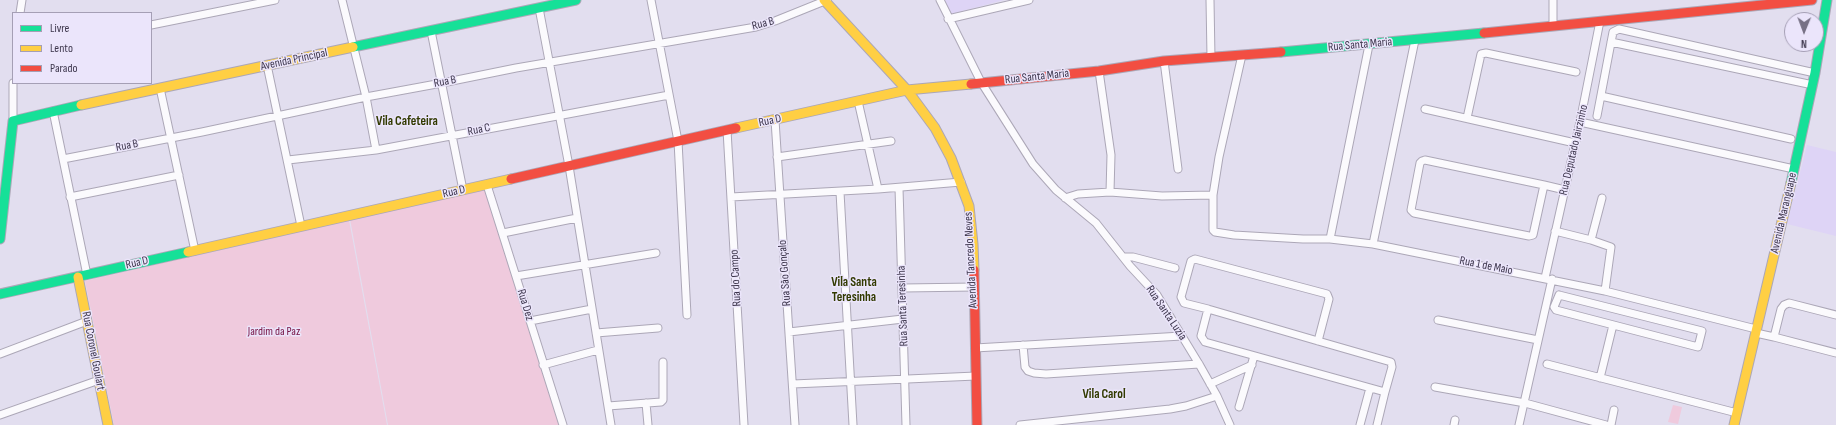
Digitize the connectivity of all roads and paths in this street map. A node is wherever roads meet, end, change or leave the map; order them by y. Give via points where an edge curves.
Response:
1 (22, 0) edge
2 (275, 0) edge
3 (342, 0) edge
4 (576, 0) edge
5 (651, 0) edge
6 (826, 0) edge
7 (940, 0) edge
8 (1029, 0) edge
9 (1210, 0) edge
10 (1553, 0) edge
11 (1812, 0) edge
12 (1827, 0) edge
13 (564, 1) edge
14 (539, 8) junction
15 (20, 12) edge
16 (948, 19) junction
17 (1600, 21) junction
18 (152, 25) edge
19 (1553, 26) junction
20 (431, 31) junction
21 (1415, 40) junction
22 (1611, 42) junction
23 (660, 43) junction
24 (1369, 45) junction
25 (353, 47) junction
26 (1242, 55) junction
27 (1211, 57) junction
28 (1164, 61) junction
29 (549, 62) junction
30 (268, 65) junction
31 (1099, 71) junction
32 (1576, 72) dead end
33 (1815, 73) junction
34 (981, 82) junction
35 (442, 83) junction
36 (13, 84) edge
37 (1813, 85) junction
38 (160, 88) junction
39 (907, 90) junction
40 (669, 95) junction
41 (1601, 96) junction
42 (366, 97) junction
43 (858, 101) junction
44 (1425, 108) dead end
45 (53, 111) junction
46 (559, 115) junction
47 (279, 116) junction
48 (1597, 116) dead end
49 (1467, 118) junction
50 (774, 120) junction
51 (13, 121) junction
52 (1580, 122) junction
53 (727, 130) junction
54 (452, 136) junction
55 (170, 137) junction
56 (1791, 139) dead end
57 (678, 141) junction
58 (890, 141) dead end
59 (1575, 143) junction
60 (868, 144) junction
61 (376, 150) junction
62 (62, 158) junction
63 (777, 158) junction
64 (288, 160) junction
65 (569, 166) junction
66 (1178, 169) dead end
67 (1794, 169) junction
68 (179, 175) junction
69 (961, 182) junction
70 (1544, 184) junction
71 (487, 185) junction
72 (900, 188) junction
73 (878, 189) junction
74 (463, 190) junction
75 (1565, 190) junction
76 (840, 192) junction
77 (1110, 192) junction
78 (780, 194) junction
79 (1214, 195) junction
80 (70, 197) junction
81 (732, 197) junction
82 (1066, 198) junction
83 (1602, 198) dead end
84 (577, 218) junction
85 (301, 226) junction
86 (1555, 231) junction
87 (503, 233) junction
88 (0, 239) edge
89 (1330, 239) junction
90 (1591, 240) junction
91 (1373, 244) junction
92 (195, 251) junction
93 (656, 254) dead end
94 (1124, 257) junction
95 (583, 264) junction
96 (1175, 268) dead end
97 (82, 276) junction
98 (516, 276) junction
99 (1548, 278) junction
100 (974, 287) junction
101 (903, 288) junction
102 (1605, 291) junction
103 (0, 294) edge
104 (592, 309) junction
105 (1208, 310) junction
106 (1836, 315) edge
107 (687, 316) dead end
108 (903, 319) junction
109 (1438, 320) dead end
110 (87, 322) junction
111 (530, 322) junction
112 (1613, 325) junction
113 (848, 326) junction
114 (658, 328) dead end
115 (1756, 331) junction
116 (789, 332) junction
117 (596, 333) junction
118 (1182, 336) junction
119 (1774, 337) junction
120 (1538, 340) junction
121 (1318, 341) junction
122 (1023, 345) junction
123 (975, 348) junction
124 (598, 350) junction
125 (1836, 353) edge
126 (0, 354) edge
127 (1254, 356) junction
128 (663, 362) dead end
129 (1199, 364) junction
130 (1547, 364) dead end
131 (543, 365) junction
132 (1252, 365) junction
133 (976, 376) junction
134 (905, 378) junction
135 (1600, 378) junction
136 (99, 380) junction
137 (851, 380) junction
138 (793, 384) junction
139 (1210, 384) junction
140 (1435, 387) dead end
141 (1370, 388) junction
142 (1385, 392) junction
143 (1217, 396) junction
144 (646, 403) junction
145 (1525, 403) junction
146 (608, 406) junction
147 (1239, 407) dead end
148 (1614, 410) dead end
149 (1737, 413) junction
150 (0, 415) edge
151 (108, 425) edge
152 (563, 425) edge
153 (610, 425) edge
154 (648, 425) edge
155 (744, 425) edge
156 (795, 425) edge
157 (853, 425) edge
158 (906, 425) edge
159 (977, 425) edge
160 (1020, 425) edge
161 (1230, 425) edge
162 (1360, 425) edge
163 (1377, 425) edge
164 (1519, 425) edge
165 (1606, 425) edge
166 (1611, 425) edge
167 (1734, 425) edge

1 - 15 street
2 - 18 street
3 - 25 street
4 - 13 street, Avenida Principal
5 - 23 street
6 - 23 street, Rua B via 756,27
6 - 39 street, Avenida Tancredo Neves
7 - 16 street, Rua Santa Luzia
8 - 16 street
9 - 27 street
10 - 19 street
11 - 17 street, Rua Santa Maria
12 - 33 street, Avenida Maranguape
13 - 14 street, Avenida Principal
14 - 20 street, Avenida Principal
14 - 29 street
16 - 34 street, Rua Santa Luzia
17 - 19 street, Rua Santa Maria
17 - 52 street, Rua Deputado Jairzinho
19 - 21 street, Rua Santa Maria
20 - 25 street, Avenida Principal
20 - 35 street
21 - 24 street, Rua Santa Maria
21 - 91 street
22 - 33 street via 1615,30 1624,29
22 - 37 street
22 - 41 street
23 - 29 street, Rua B
23 - 40 street
24 - 26 street, Rua Santa Maria
24 - 89 street
25 - 30 street, Avenida Principal
25 - 42 street
26 - 27 street, Rua Santa Maria
26 - 79 street via 1224,131
27 - 28 street, Rua Santa Maria
28 - 31 street, Rua Santa Maria
28 - 66 street
29 - 35 street, Rua B
29 - 46 street
30 - 38 street, Avenida Principal
30 - 47 street
31 - 34 street, Rua Santa Maria
31 - 77 street via 1112,155
32 - 49 street via 1481,54
33 - 37 street, Avenida Maranguape
34 - 39 street, Rua Santa Maria
34 - 82 street, Rua Santa Luzia via 1033,164
35 - 42 street, Rua B
35 - 54 street
36 - 51 street
37 - 67 street, Avenida Maranguape
38 - 45 street, Avenida Principal
38 - 55 street
39 - 43 street, Rua D
39 - 69 street, Avenida Tancredo Neves via 935,128
40 - 46 street, Rua C
40 - 57 street
41 - 48 street
41 - 56 street
42 - 47 street, Rua B
42 - 61 street
43 - 50 street, Rua D
43 - 60 street
44 - 49 street
45 - 51 street, Avenida Principal
45 - 62 street
46 - 54 street, Rua C
46 - 65 street
47 - 55 street, Rua B
47 - 64 street
49 - 59 street
50 - 53 street, Rua D
50 - 63 street, Rua São Gonçalo
51 - 88 street
52 - 59 street, Rua Deputado Jairzinho
52 - 67 street
53 - 57 street, Rua D
53 - 81 street, Rua do Campo
54 - 61 street, Rua C
54 - 74 street
55 - 62 street, Rua B
55 - 68 street
57 - 65 street, Rua D
57 - 107 street
58 - 60 street
59 - 75 street, Rua Deputado Jairzinho
60 - 63 street
60 - 73 street
61 - 64 street, Rua C
62 - 80 street
63 - 78 street, Rua São Gonçalo
64 - 85 street
65 - 71 street, Rua D
65 - 84 street
67 - 115 street, Avenida Maranguape
68 - 80 street
68 - 92 street
69 - 72 street
69 - 100 street, Avenida Tancredo Neves via 971,224
70 - 70 street via 1422,160 1411,210 1414,213 1529,236 1534,233
70 - 75 street
71 - 74 street, Rua D
71 - 87 street, Rua Dez
72 - 73 street
72 - 101 street, Rua Santa Teresinha
73 - 76 street
74 - 85 street, Rua D
75 - 86 street, Rua Deputado Jairzinho
76 - 78 street
76 - 113 street
77 - 79 street via 1162,196
77 - 82 street via 1078,194
78 - 81 street
78 - 116 street, Rua São Gonçalo
79 - 89 street, Rua 1 de Maio via 1213,230 1217,233
80 - 97 street
81 - 155 street, Rua do Campo
82 - 94 street, Rua Santa Luzia via 1096,223
83 - 90 street
84 - 87 street
84 - 95 street
85 - 92 street, Rua D
86 - 90 street
86 - 99 street, Rua Deputado Jairzinho
87 - 98 street, Rua Dez
89 - 91 street, Rua 1 de Maio
90 - 102 street via 1612,248
91 - 99 street, Rua 1 de Maio
92 - 97 street, Rua D
93 - 95 street
94 - 96 street
94 - 118 street, Rua Santa Luzia via 1156,295
95 - 98 street
95 - 104 street
97 - 103 street, Rua D
97 - 110 street, Rua Coronel Goulart
98 - 111 street, Rua Dez
99 - 102 street, Rua 1 de Maio
99 - 120 street, Rua Deputado Jairzinho
100 - 101 street
100 - 123 street, Avenida Tancredo Neves
101 - 108 street, Rua Santa Teresinha
102 - 115 street, Rua 1 de Maio
104 - 111 street
104 - 117 street
105 - 121 street
105 - 121 street via 1181,300 1193,259 1327,294 1329,299
105 - 127 street via 1202,336 1205,342
106 - 119 street via 1789,303 1781,309
108 - 113 street
108 - 134 street, Rua Santa Teresinha
109 - 120 street
110 - 126 street
110 - 136 street, Rua Coronel Goulart
111 - 131 street, Rua Dez
112 - 112 street via 1556,310 1554,307 1557,296 1702,331 1698,347
112 - 135 street
113 - 116 street
113 - 137 street
114 - 117 street
115 - 119 street, Rua 1 de Maio
115 - 149 street, Avenida Maranguape
116 - 138 street, Rua São Gonçalo
117 - 124 street
118 - 122 street
118 - 129 street, Rua Santa Luzia
119 - 125 street, Rua 1 de Maio
120 - 145 street, Rua Deputado Jairzinho
121 - 142 street via 1391,362
122 - 123 street
122 - 129 street via 1025,367 1034,373
123 - 133 street, Avenida Tancredo Neves
124 - 131 street
124 - 146 street
127 - 132 street
127 - 141 street
128 - 144 street via 663,400
129 - 139 street, Rua Santa Luzia
130 - 135 street
131 - 152 street, Rua Dez
132 - 139 street
132 - 147 street
133 - 134 street
133 - 159 street, Avenida Tancredo Neves
134 - 137 street
134 - 158 street, Rua Santa Teresinha
135 - 149 street
136 - 150 street
136 - 151 street, Rua Coronel Goulart
137 - 138 street
137 - 157 street
138 - 156 street, Rua São Gonçalo
139 - 143 street, Rua Santa Luzia
140 - 145 street
141 - 142 street
141 - 162 street
142 - 163 street
143 - 160 street via 1170,409
143 - 161 street, Rua Santa Luzia
144 - 146 street
144 - 154 street
145 - 164 street, Rua Deputado Jairzinho
145 - 165 street
146 - 153 street
148 - 166 street
149 - 167 street, Avenida Maranguape

